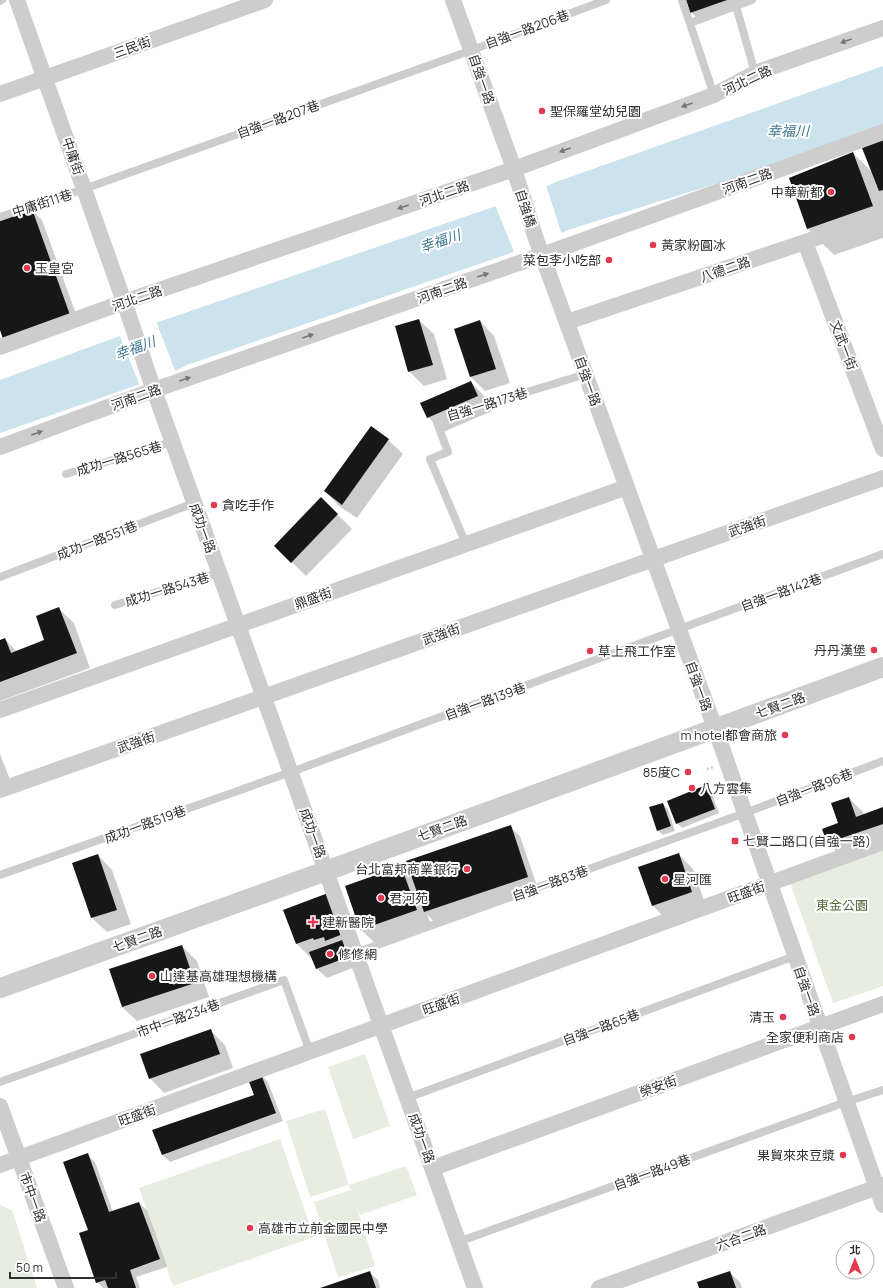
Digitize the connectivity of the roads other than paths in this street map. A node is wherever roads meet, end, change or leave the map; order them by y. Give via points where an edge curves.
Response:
1 (17, 0) edge
2 (265, 0) edge
3 (453, 0) edge
4 (606, 0) edge
5 (682, 0) edge
6 (752, 0) edge
7 (736, 6) junction
8 (690, 23) junction
9 (883, 28) edge
10 (472, 50) junction
11 (755, 74) junction
12 (45, 78) junction
13 (0, 94) edge
14 (714, 95) junction
15 (883, 132) edge
16 (515, 175) junction
17 (84, 189) junction
18 (883, 214) edge
19 (0, 217) edge
20 (535, 236) joint
21 (805, 242) junction
22 (542, 255) junction
23 (126, 308) junction
24 (567, 322) junction
25 (0, 347) edge
26 (586, 374) junction
27 (152, 384) junction
28 (172, 442) junction
29 (0, 447) edge
30 (883, 449) edge
31 (66, 474) dead end
32 (883, 478) edge
33 (627, 487) junction
34 (194, 503) junction
35 (466, 544) junction
36 (883, 554) edge
37 (653, 559) junction
38 (219, 573) junction
39 (0, 577) edge
40 (115, 605) dead end
41 (238, 625) junction
42 (679, 630) junction
43 (883, 667) edge
44 (264, 697) junction
45 (0, 710) edge
46 (715, 728) junction
47 (883, 761) edge
48 (291, 772) junction
49 (0, 790) edge
50 (745, 813) junction
51 (883, 842) edge
52 (326, 871) junction
53 (0, 875) edge
54 (769, 884) junction
55 (355, 953) junction
56 (795, 956) junction
57 (0, 988) edge
58 (883, 1004) edge
59 (381, 1026) junction
60 (820, 1026) junction
61 (310, 1052) junction
62 (0, 1082) edge
63 (883, 1090) edge
64 (407, 1098) junction
65 (846, 1102) junction
66 (0, 1106) edge
67 (19, 1158) junction
68 (0, 1166) edge
69 (433, 1168) junction
70 (880, 1186) edge
71 (883, 1205) edge
72 (458, 1242) junction
73 (66, 1288) edge
74 (475, 1288) edge
75 (599, 1288) edge

1 - 12 street, 中庸街
2 - 12 street, 三民街
3 - 10 street, 自強一路
4 - 10 lane, 自強一路206巷
5 - 8 lane
6 - 7 lane
7 - 8 lane
7 - 11 lane
8 - 14 lane
9 -> 11 street, 河北二路
10 - 16 street, 自強一路
10 - 17 lane, 自強一路207巷
11 - 14 street, 河北二路
12 - 13 street, 三民街
12 - 17 street, 中庸街
14 -> 16 street, 河北二路
15 - 22 street, 河南二路
16 - 20 street, 自強橋
16 -> 23 street, 河北二路
17 - 19 lane, 中庸街11巷
17 - 23 street, 中庸街
18 - 21 street, 八德二路
20 - 22 street, 自強一路
21 - 24 street, 八德二路
21 - 30 street, 文武一街
22 - 24 street, 自強一路
27 -> 22 street, 河南二路
23 - 25 street, 河北二路
23 - 27 street, 中庸街
24 - 26 street, 自強一路
26 - 33 street, 自強一路
26 - 35 lane, 自強一路173巷 via 436,420 448,452 430,459
27 - 28 street, 成功一路
29 -> 27 street, 河南二路
28 - 31 lane, 成功一路565巷
28 - 34 street, 成功一路
32 - 37 street, 武強街
33 - 35 street, 鼎盛街
33 - 37 street, 自強一路
34 - 38 street, 成功一路
34 - 39 lane, 成功一路551巷
35 - 41 street, 鼎盛街
36 - 42 lane, 自強一路142巷
37 - 42 street, 自強一路
37 - 44 street, 武強街
38 - 40 lane, 成功一路543巷
38 - 41 street, 成功一路
41 - 44 street, 成功一路
41 - 45 street, 鼎盛街
42 - 46 street, 自強一路
42 - 48 lane, 自強一路139巷
43 - 46 street, 七賢二路
44 - 48 street, 成功一路
44 - 49 street, 武強街
46 - 50 street, 自強一路
46 - 52 street, 七賢二路
47 - 50 lane, 自強一路96巷
48 - 52 street, 成功一路
48 - 53 lane, 成功一路519巷
50 - 54 street, 自強一路
50 - 55 lane, 自強一路83巷
51 - 54 street, 旺盛街
52 - 55 street, 成功一路
52 - 57 street, 七賢二路
54 - 56 street, 自強一路
54 - 59 street, 旺盛街
55 - 59 street, 成功一路
56 - 60 street, 自強一路
56 - 64 lane, 自強一路65巷
58 - 60 street, 榮安街
59 - 61 street, 旺盛街
59 - 64 street, 成功一路
60 - 65 street, 自強一路
60 - 69 street, 榮安街
61 - 62 lane, 市中一路234巷 via 284,980
61 - 67 street, 旺盛街
63 - 65 lane, 自強一路49巷
64 - 69 street, 成功一路
65 - 70 street, 自強一路
65 - 72 lane, 自強一路49巷
66 - 67 street, 市中一路
67 - 68 street, 旺盛街
67 - 73 street, 市中一路
69 - 72 street, 成功一路
70 - 71 street, 自強一路
70 - 75 street, 六合二路
72 - 74 street, 成功一路

